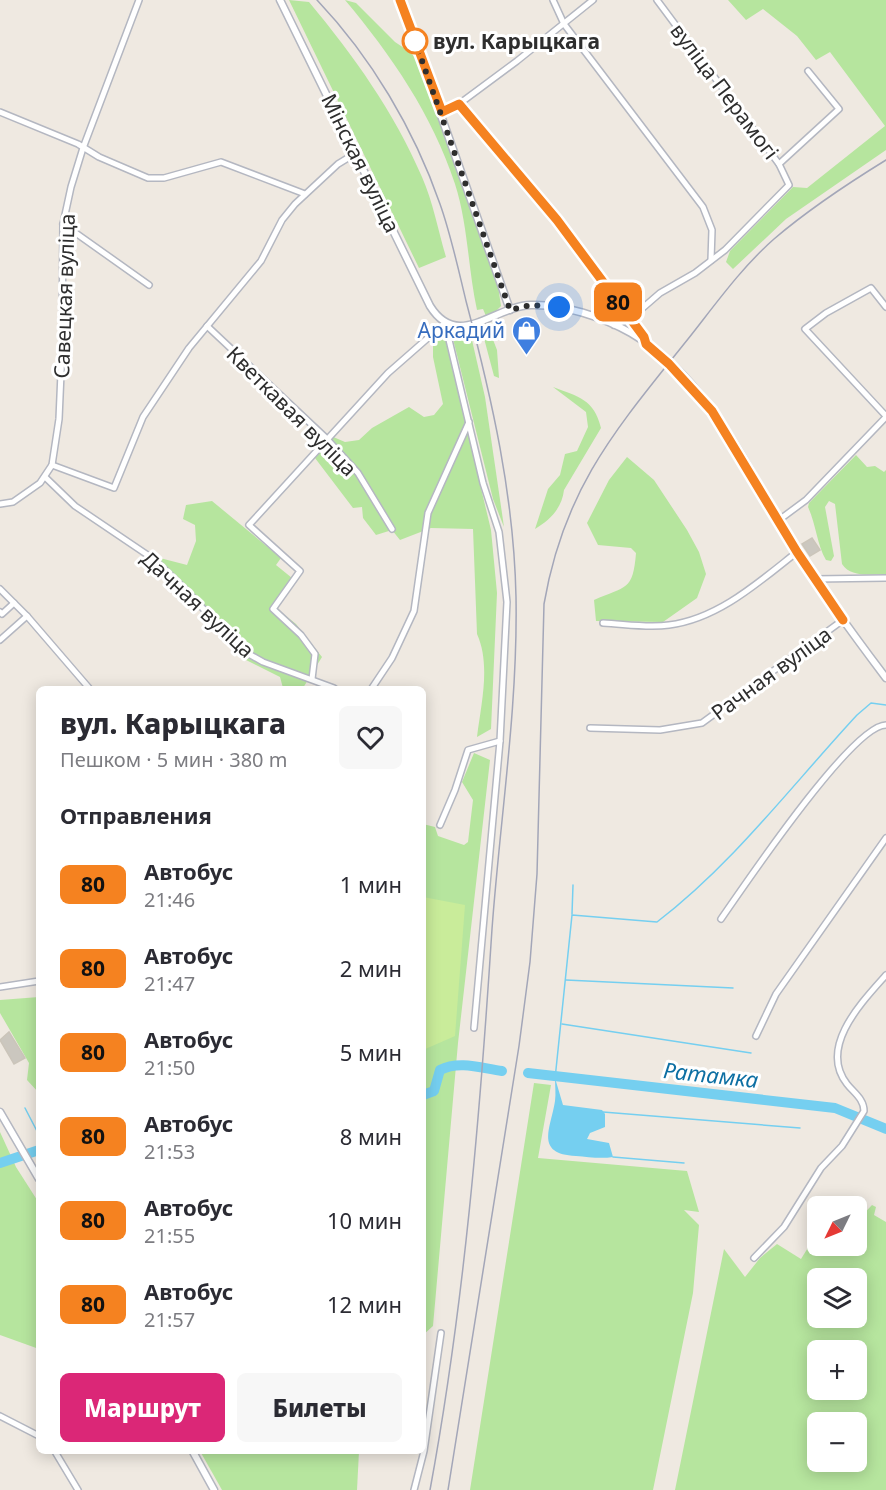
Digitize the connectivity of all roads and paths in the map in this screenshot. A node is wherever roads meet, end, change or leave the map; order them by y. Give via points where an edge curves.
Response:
1 (140, 0) edge
2 (280, 0) edge
3 (400, 0) edge
4 (553, 0) edge
5 (593, 0) edge
6 (657, 0) edge
7 (564, 24) junction
8 (808, 70) dead end
9 (459, 104) junction
10 (0, 112) edge
11 (442, 112) junction
12 (83, 148) junction
13 (356, 153) junction
14 (779, 164) junction
15 (305, 194) junction
16 (63, 224) junction
17 (712, 246) junction
18 (725, 250) junction
19 (711, 260) junction
20 (149, 285) dead end
21 (886, 307) edge
22 (510, 310) junction
23 (630, 319) junction
24 (445, 323) junction
25 (207, 326) junction
26 (613, 326) junction
27 (646, 344) junction
28 (886, 416) edge
29 (469, 422) junction
30 (326, 438) junction
31 (52, 465) junction
32 (45, 477) junction
33 (0, 504) edge
34 (779, 520) junction
35 (392, 530) dead end
36 (797, 552) junction
37 (886, 578) edge
38 (815, 579) junction
39 (0, 590) edge
40 (14, 603) junction
41 (0, 612) edge
42 (27, 616) junction
43 (843, 620) junction
44 (603, 623) dead end
45 (0, 640) edge
46 (886, 676) edge
47 (312, 680) junction
48 (87, 686) edge
49 (328, 686) edge
50 (373, 686) edge
51 (886, 725) edge
52 (590, 728) dead end
53 (500, 741) junction
54 (440, 825) dead end
55 (886, 838) edge
56 (721, 920) dead end
57 (886, 975) edge
58 (36, 981) edge
59 (0, 987) edge
60 (474, 1028) dead end
61 (756, 1036) dead end
62 (0, 1112) edge
63 (36, 1174) edge
64 (754, 1258) dead end
65 (441, 1333) dead end
66 (0, 1416) edge
67 (36, 1434) edge
68 (426, 1437) edge
69 (56, 1454) edge
70 (194, 1454) edge
71 (423, 1454) edge
72 (78, 1490) edge
73 (214, 1490) edge
74 (414, 1490) edge

1 - 12 street, Савецкая вуліца
2 - 13 street, Мінская вуліца
3 - 11 street
4 - 7 street
5 - 7 street
6 - 14 street, вуліца Перамогі
7 - 9 street
7 - 17 street via 697,199 712,230
8 - 14 street via 839,109
9 - 11 street
9 - 23 street via 557,220
10 - 12 street
11 - 22 street
12 - 15 street via 148,178 164,178 221,162
12 - 16 street, Савецкая вуліца
13 - 15 street
13 - 24 street, Мінская вуліца via 430,306
14 - 18 street, вуліца Перамогі via 789,185
15 - 25 street via 282,220 261,261
16 - 20 street
16 - 31 street, Савецкая вуліца via 62,351
17 - 18 street
17 - 19 street
18 - 19 street
19 - 23 street via 660,293
21 - 28 street via 871,288 805,329
22 - 24 street via 473,324
22 - 26 street via 531,305 559,307
23 - 26 street
23 - 27 street
24 - 29 street
24 - 30 street via 388,373
25 - 30 street, Кветкавая вуліца
25 - 31 street via 143,417 114,488
26 - 27 street
27 - 34 street via 712,411
28 - 34 street via 806,500
29 - 50 street via 428,513 414,611 392,658
29 - 53 street via 499,532 507,602
30 - 35 street, Кветкавая вуліца via 358,473
30 - 47 street via 249,525 300,571 273,609 315,654
31 - 32 street, Савецкая вуліца
32 - 33 street, Савецкая вуліца via 17,499
32 - 47 street, Дачная вуліца via 75,506 155,560 240,649 264,663
34 - 36 street
36 - 38 street
36 - 44 street via 724,606 704,616 663,626
37 - 38 street
38 - 43 street
39 - 40 street
40 - 41 street
40 - 42 street
42 - 45 street
42 - 48 street
43 - 46 street
43 - 52 street, Рачная вуліца via 702,723 660,730
47 - 49 street, Дачная вуліца
51 - 56 street via 871,730 827,776 784,829
53 - 54 street via 468,750
53 - 60 street
55 - 61 street via 776,994
57 - 64 street via 851,1018 838,1054 841,1071 863,1103 864,1111 821,1167 784,1227
58 - 59 street
62 - 63 street
65 - 68 street
66 - 67 street
69 - 72 street
70 - 73 street
71 - 74 street

